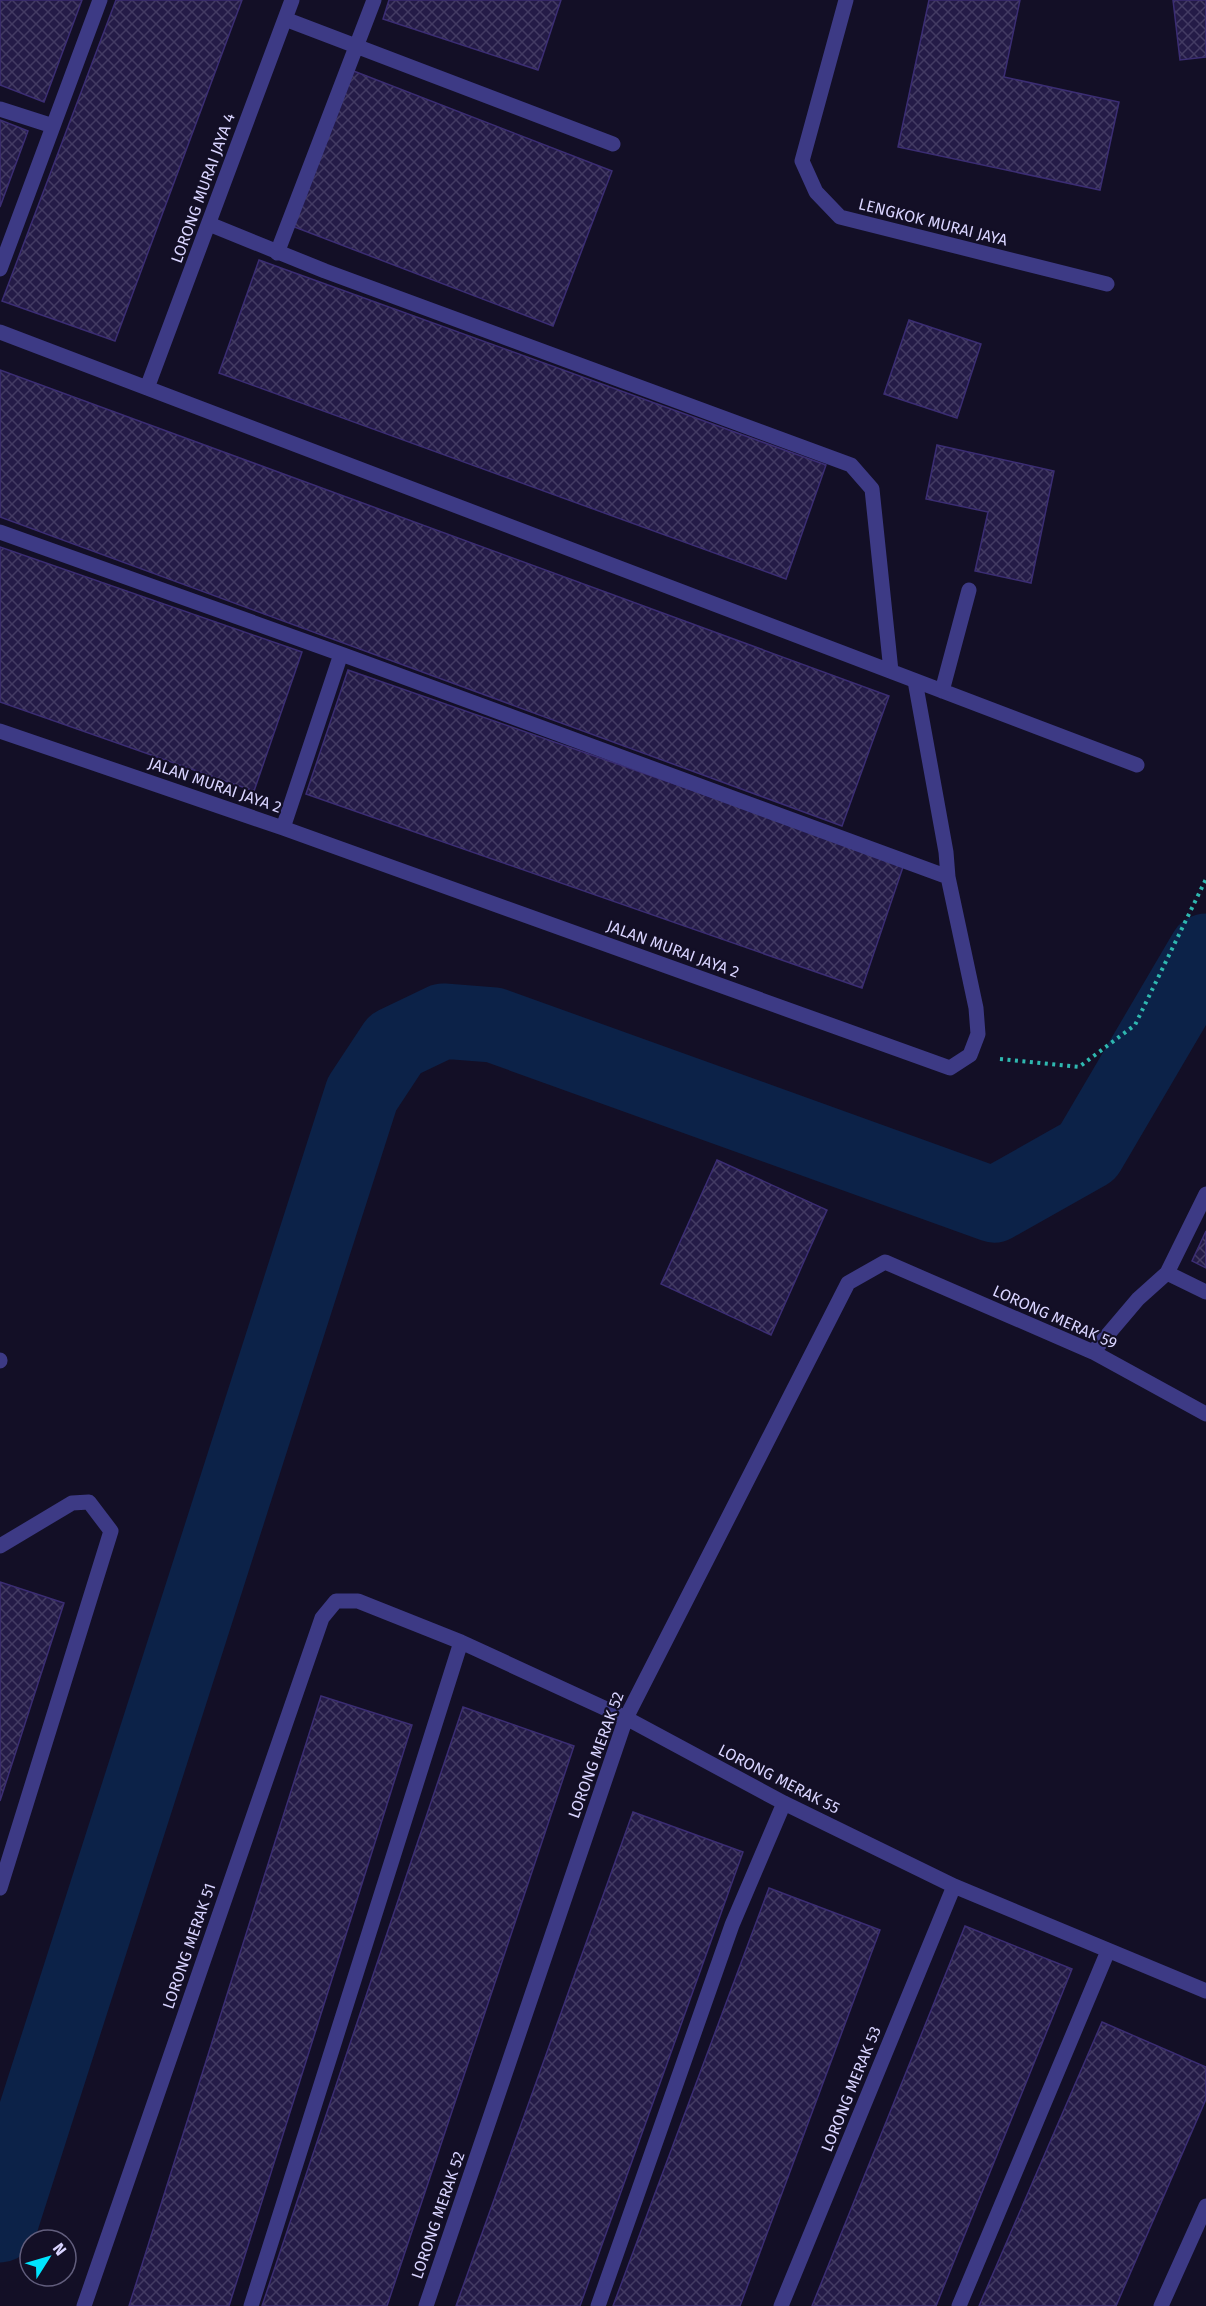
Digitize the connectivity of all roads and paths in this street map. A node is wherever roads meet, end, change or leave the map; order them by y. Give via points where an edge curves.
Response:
1 (100, 0) edge
2 (292, 0) edge
3 (374, 0) edge
4 (846, 0) edge
5 (285, 19) junction
6 (355, 45) junction
7 (0, 109) edge
8 (53, 126) junction
9 (613, 144) dead end
10 (209, 224) junction
11 (277, 253) junction
12 (0, 269) edge
13 (1107, 284) dead end
14 (0, 332) edge
15 (147, 388) junction
16 (0, 532) edge
17 (969, 590) dead end
18 (341, 654) junction
19 (891, 671) junction
20 (915, 681) junction
21 (942, 691) junction
22 (0, 731) edge
23 (1137, 765) dead end
24 (283, 828) junction
25 (948, 877) junction
26 (1206, 879) edge
27 (970, 1055) junction
28 (1206, 1194) edge
29 (885, 1262) joint
30 (1167, 1273) junction
31 (1206, 1292) edge
32 (1093, 1352) junction
33 (1206, 1414) edge
34 (0, 1546) edge
35 (336, 1601) joint
36 (461, 1642) junction
37 (626, 1718) junction
38 (784, 1803) junction
39 (954, 1886) junction
40 (0, 1888) edge
41 (1108, 1951) junction
42 (1206, 1992) edge
43 (1206, 2206) edge
44 (84, 2306) edge
45 (251, 2306) edge
46 (426, 2306) edge
47 (598, 2306) edge
48 (781, 2306) edge
49 (959, 2306) edge
50 (1161, 2306) edge

1 - 8 street
2 - 5 street, LORONG MURAI JAYA 4
3 - 6 street
4 - 13 street, LENGKOK MURAI JAYA via 802,162 816,192 840,217
5 - 6 street
5 - 10 street, LORONG MURAI JAYA 4
6 - 9 street
6 - 11 street
7 - 8 street
8 - 12 street
10 - 11 street
10 - 15 street, LORONG MURAI JAYA 4
11 - 19 street via 851,465 872,489
14 - 15 street
15 - 19 street
16 - 18 street
17 - 21 street
18 - 24 street
18 - 25 street
19 - 20 street
20 - 21 street
20 - 25 street
21 - 23 street
22 - 24 street, JALAN MURAI JAYA 2
24 - 27 street, JALAN MURAI JAYA 2 via 950,1068
25 - 27 street via 976,1008 978,1034
26 - 27 path via 1135,1025 1079,1067
28 - 30 street
29 - 32 street, LORONG MERAK 59
29 - 37 street, LORONG MERAK 52 via 848,1283
30 - 31 street
30 - 32 street via 1138,1299
32 - 33 street, LORONG MERAK 59
34 - 40 street via 72,1503 89,1502 111,1531
35 - 36 street, LORONG MERAK 55 via 358,1601
35 - 44 street, LORONG MERAK 51 via 322,1618
36 - 37 street, LORONG MERAK 55
36 - 45 street
37 - 38 street, LORONG MERAK 55
37 - 46 street, LORONG MERAK 52
38 - 39 street, LORONG MERAK 55
38 - 47 street via 732,1925
39 - 41 street, LORONG MERAK 55
39 - 48 street, LORONG MERAK 53
41 - 42 street, LORONG MERAK 55
41 - 49 street
43 - 50 street

